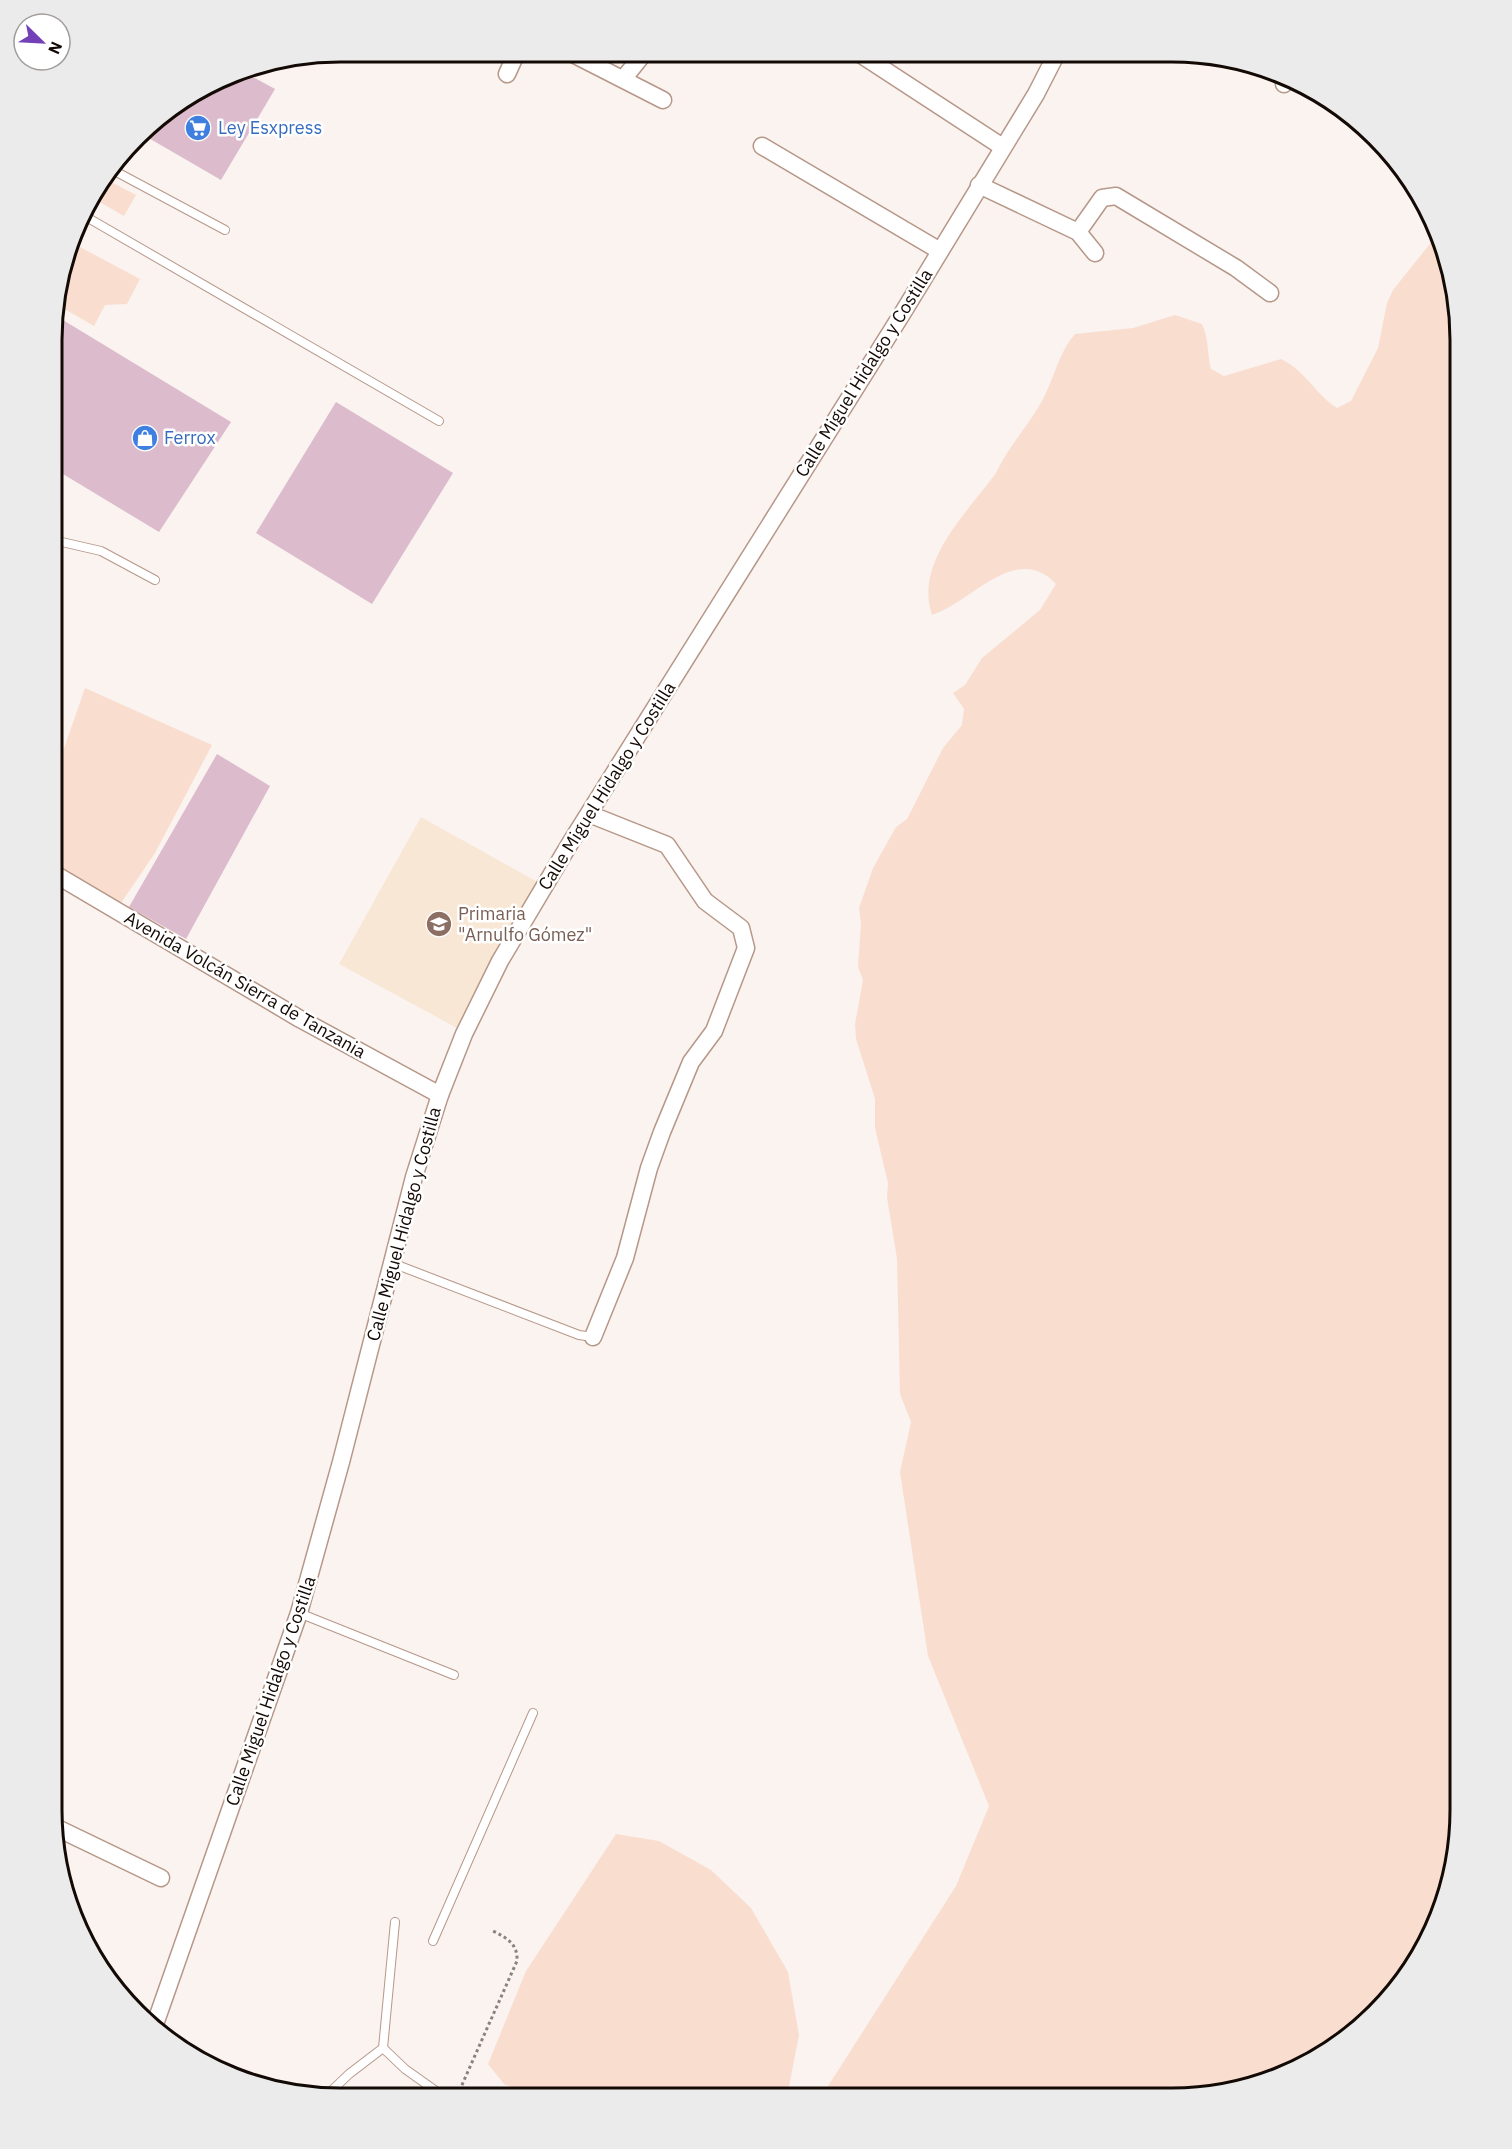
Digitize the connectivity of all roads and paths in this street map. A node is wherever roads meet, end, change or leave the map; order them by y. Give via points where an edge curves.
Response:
1 (512, 62) edge
2 (590, 62) edge
3 (637, 62) edge
4 (871, 62) edge
5 (1052, 62) edge
6 (507, 74) dead end
7 (624, 78) junction
8 (663, 100) dead end
9 (762, 146) dead end
10 (1001, 146) junction
11 (117, 173) edge
12 (979, 185) junction
13 (89, 218) edge
14 (225, 230) dead end
15 (1078, 232) junction
16 (940, 251) junction
17 (1095, 253) dead end
18 (1269, 293) dead end
19 (440, 421) dead end
20 (62, 542) edge
21 (155, 580) dead end
22 (589, 814) junction
23 (62, 879) edge
24 (440, 1095) junction
25 (392, 1263) junction
26 (593, 1337) joint
27 (299, 1613) junction
28 (454, 1675) dead end
29 (533, 1713) dead end
30 (62, 1831) edge
31 (160, 1878) dead end
32 (395, 1922) dead end
33 (494, 1931) dead end
34 (433, 1941) dead end
35 (157, 2019) edge
36 (383, 2048) junction
37 (335, 2088) edge
38 (432, 2088) edge
39 (461, 2088) edge

1 - 6 street
2 - 7 street
3 - 7 street
4 - 10 street
5 - 10 street, Calle Miguel Hidalgo y Costilla
7 - 8 street
9 - 16 street
10 - 12 street, Calle Miguel Hidalgo y Costilla
11 - 14 lane
12 - 15 street
12 - 16 street, Calle Miguel Hidalgo y Costilla
13 - 19 lane
15 - 17 street
15 - 18 street via 1102,198 1116,196 1236,268
16 - 22 street, Calle Miguel Hidalgo y Costilla
20 - 21 lane via 101,551
22 - 24 street, Calle Miguel Hidalgo y Costilla via 500,961 464,1034
22 - 26 street via 667,844 705,901 741,928 746,948 714,1030 691,1062 662,1132 625,1258
23 - 24 street, Avenida Volcán Sierra de Tanzania via 300,1019
24 - 25 street, Calle Miguel Hidalgo y Costilla
25 - 26 lane
25 - 27 street, Calle Miguel Hidalgo y Costilla
27 - 28 lane
27 - 35 street, Calle Miguel Hidalgo y Costilla
29 - 34 lane
30 - 31 street
32 - 36 lane
33 - 39 path via 510,1940 517,1961
36 - 37 lane
36 - 38 lane

